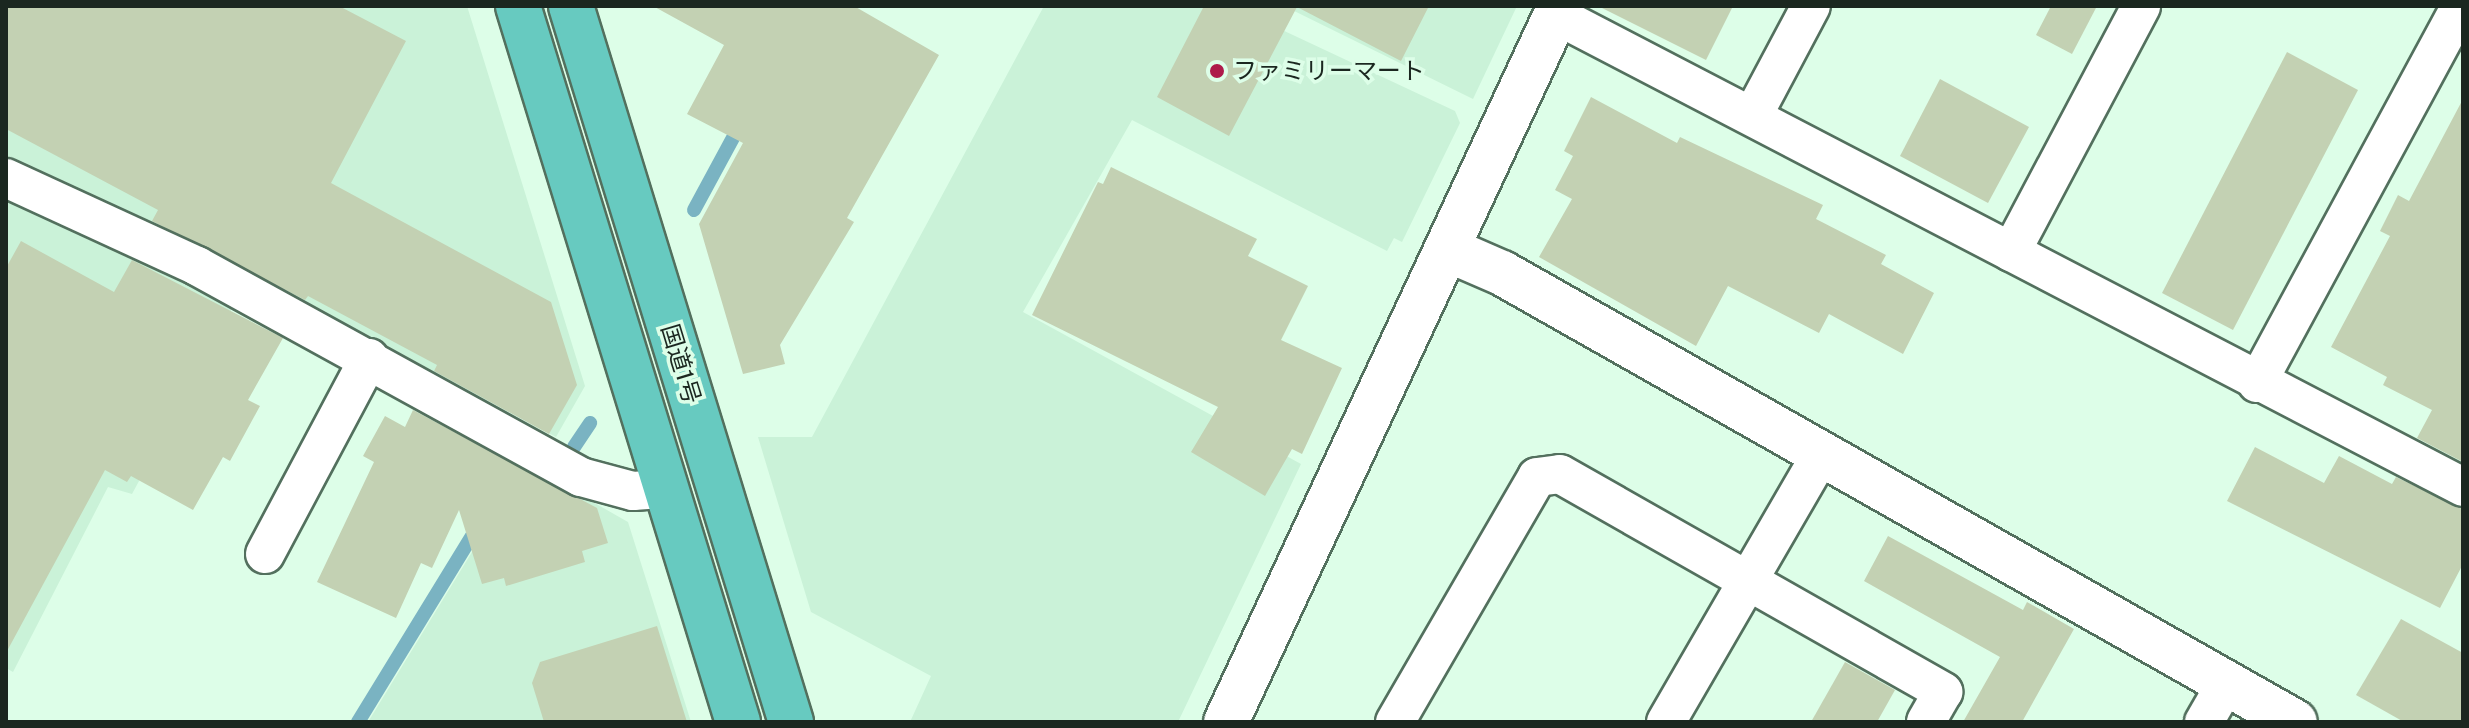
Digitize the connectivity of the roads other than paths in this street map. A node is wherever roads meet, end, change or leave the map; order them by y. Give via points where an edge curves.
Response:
1 (518, 6) edge
2 (571, 6) edge
3 (1811, 6) edge
4 (2141, 6) edge
5 (2461, 6) edge
6 (1558, 11) edge
7 (1753, 115) junction
8 (6, 178) edge
9 (1449, 250) junction
10 (2011, 252) junction
11 (369, 358) junction
12 (2257, 383) junction
13 (1822, 453) junction
14 (2463, 487) edge
15 (665, 489) junction
16 (265, 554) dead end
17 (1747, 581) junction
18 (2227, 682) junction
19 (738, 722) edge
20 (791, 722) edge
21 (1226, 722) edge
22 (1395, 722) edge
23 (1666, 722) edge
24 (1926, 722) edge
25 (2204, 722) edge
26 (2295, 722) edge

1 - 15 highway
2 - 20 highway, 国道1号
3 - 7 street
4 - 10 street
5 - 12 street
6 - 7 street
6 - 9 street
7 - 10 street
8 - 11 street via 197,266
9 - 13 street via 1502,273
9 - 21 street
10 - 12 street
11 - 15 street via 581,477 633,491
11 - 16 street
12 - 14 street
13 - 17 street
13 - 18 street
15 - 19 highway
17 - 22 street via 1560,474 1537,477
17 - 23 street
17 - 24 street via 1943,692
18 - 25 street
18 - 26 street

